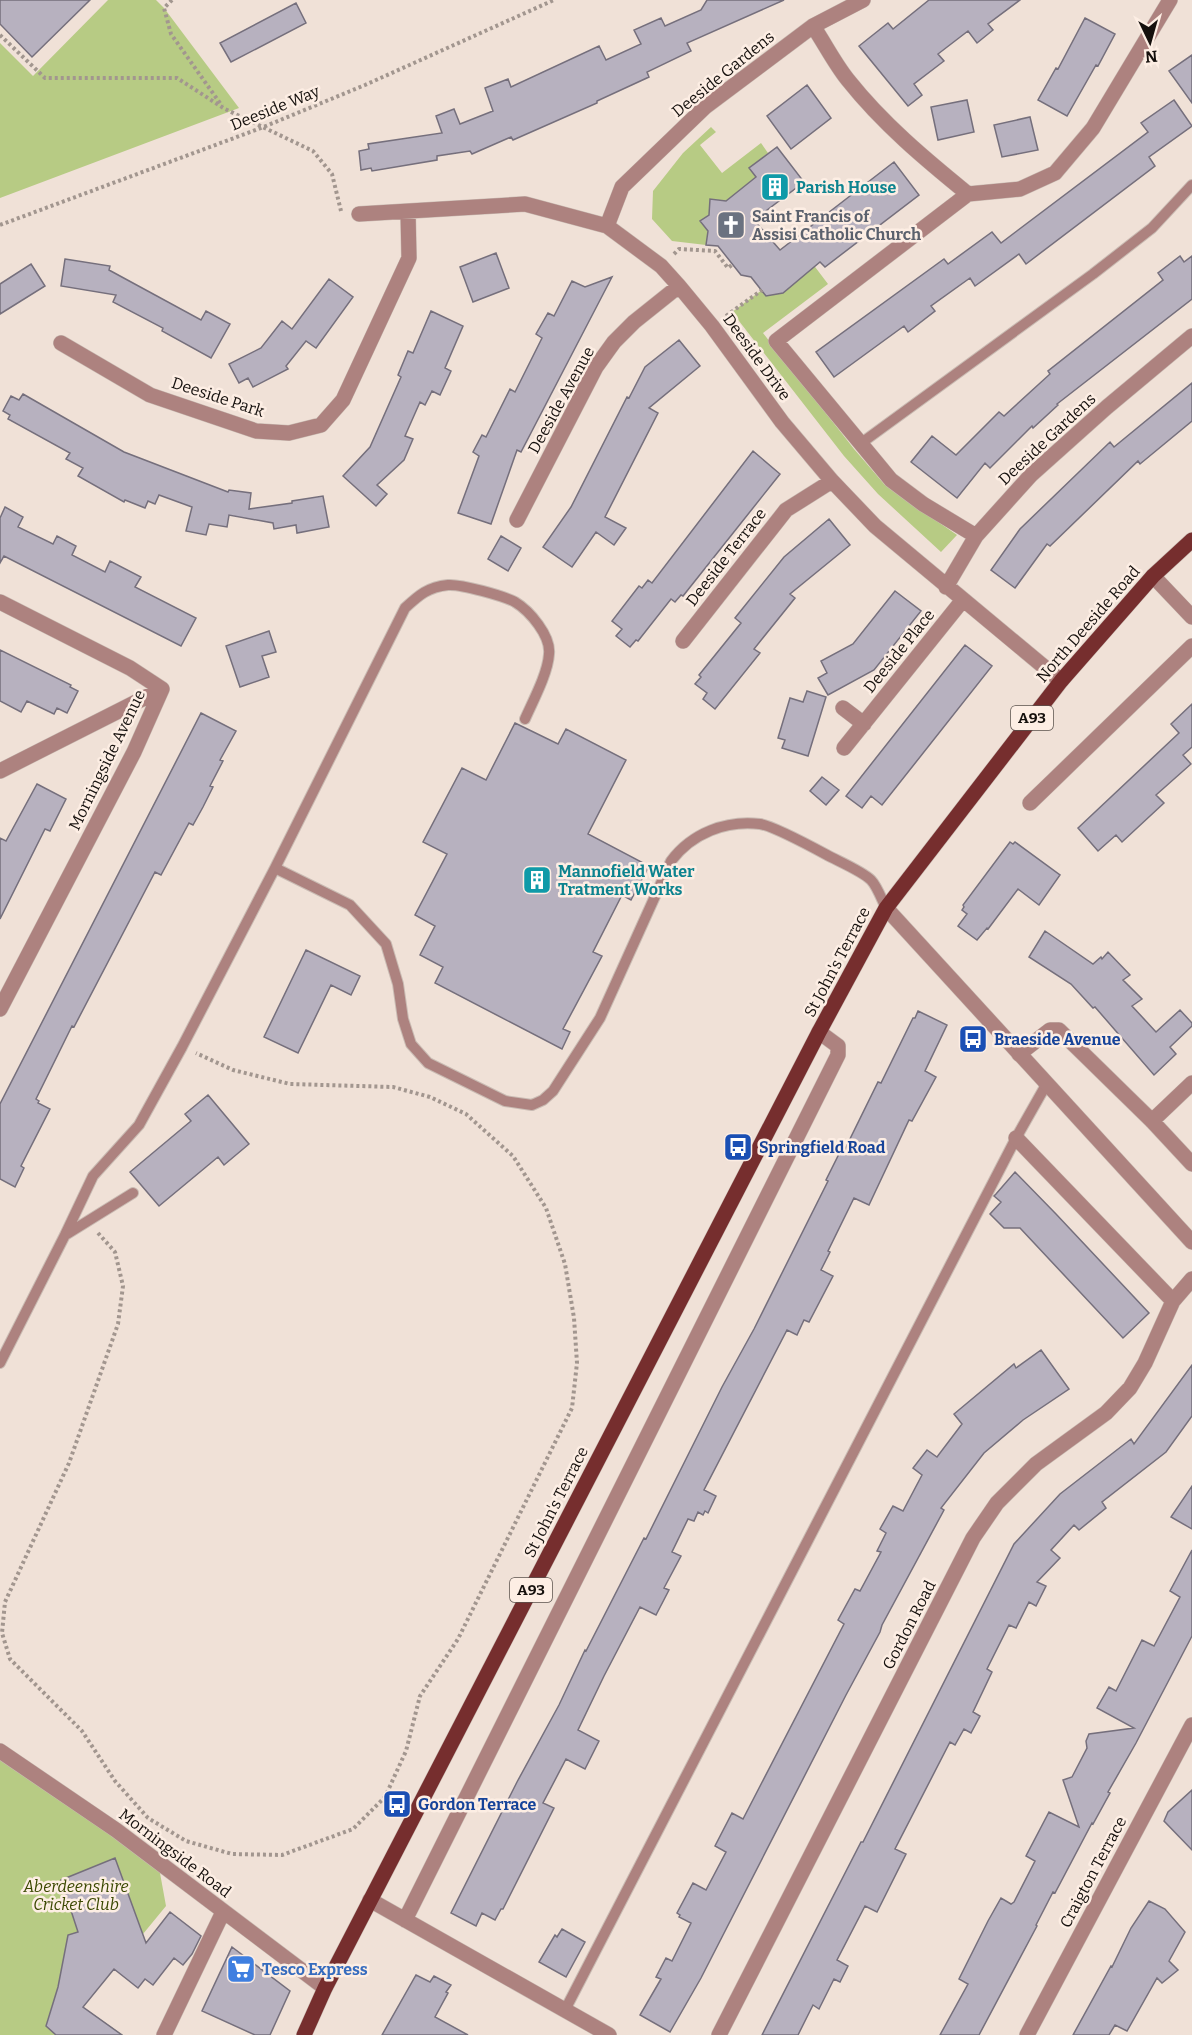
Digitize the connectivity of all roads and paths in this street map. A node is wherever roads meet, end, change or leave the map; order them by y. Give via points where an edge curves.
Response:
1 (172, 0) edge
2 (554, 0) edge
3 (862, 0) edge
4 (1170, 0) edge
5 (813, 26) junction
6 (0, 35) edge
7 (225, 109) junction
8 (261, 128) junction
9 (1192, 185) edge
10 (968, 194) junction
11 (408, 212) junction
12 (352, 216) joint
13 (0, 225) edge
14 (607, 226) junction
15 (733, 264) dead end
16 (661, 266) junction
17 (679, 286) junction
18 (762, 290) dead end
19 (712, 326) junction
20 (1192, 336) edge
21 (61, 344) dead end
22 (860, 444) junction
23 (832, 481) junction
24 (517, 520) dead end
25 (976, 536) junction
26 (1192, 540) edge
27 (1153, 576) junction
28 (946, 587) junction
29 (963, 601) junction
30 (0, 602) edge
31 (1192, 617) edge
32 (683, 641) dead end
33 (1192, 646) edge
34 (1061, 681) junction
35 (162, 689) junction
36 (843, 708) dead end
37 (525, 719) dead end
38 (864, 724) junction
39 (844, 748) dead end
40 (0, 771) edge
41 (1030, 803) dead end
42 (275, 868) junction
43 (886, 908) junction
44 (0, 1009) edge
45 (819, 1032) junction
46 (182, 1047) junction
47 (1019, 1054) junction
48 (1192, 1083) edge
49 (1046, 1085) junction
50 (1152, 1121) junction
51 (1016, 1138) junction
52 (1192, 1164) edge
53 (133, 1193) dead end
54 (97, 1232) dead end
55 (65, 1235) junction
56 (1192, 1242) edge
57 (1192, 1280) edge
58 (1173, 1301) junction
59 (0, 1363) edge
60 (1190, 1733) edge
61 (0, 1751) edge
62 (370, 1900) junction
63 (223, 1912) junction
64 (405, 1920) junction
65 (325, 1988) junction
66 (565, 2010) junction
67 (586, 2030) edge
68 (164, 2035) edge
69 (304, 2035) edge
70 (609, 2035) edge
71 (719, 2035) edge
72 (1027, 2035) edge

1 - 7 path via 164,8 171,34
2 - 8 path, Deeside Way
3 - 5 street, Deeside Gardens
4 - 10 street via 1093,128 1055,173 1020,189
5 - 10 street via 847,78 882,120
5 - 14 street, Deeside Gardens via 696,115 622,187
6 - 7 path via 45,78 177,78
7 - 8 path
8 - 12 path via 313,151 332,174 341,211
8 - 13 path, Deeside Way
9 - 22 lane via 1152,228 1094,274
10 - 22 street via 776,340
11 - 12 street, Deeside Drive
11 - 14 street, Deeside Drive via 525,204
11 - 21 street, Deeside Park via 409,258 344,400 321,424 289,434 256,430 150,395
14 - 16 street, Deeside Drive
15 - 16 path via 728,268 715,251 679,249
16 - 17 street, Deeside Drive
17 - 19 street, Deeside Drive
17 - 24 street, Deeside Avenue via 634,322 596,367
18 - 19 path
19 - 23 street, Deeside Drive via 782,422
20 - 25 street, Deeside Gardens via 1030,475
22 - 25 street via 891,480
23 - 28 street, Deeside Drive via 875,526
23 - 32 street, Deeside Terrace via 786,510
25 - 28 street, Deeside Gardens
26 - 27 main road, North Deeside Road / A93
27 - 31 street
27 - 34 main road, North Deeside Road / A93
28 - 29 street, Deeside Drive
29 - 34 street, Deeside Drive
29 - 38 street, Deeside Place
30 - 35 street, Morningside Avenue via 130,668
33 - 41 street
34 - 43 main road, North Deeside Road / A93
35 - 40 street
35 - 44 street, Morningside Avenue via 134,752
36 - 38 street
37 - 42 lane via 550,653 539,624 515,602 486,592 450,585 423,591 405,608
38 - 39 street, Deeside Place
42 - 43 lane via 350,905 387,944 411,1044 428,1063 505,1101 532,1105 553,1091 600,1018 671,861 695,838 714,828 762,824 871,880
42 - 46 lane
43 - 45 main road, St John's Terrace / A93
43 - 47 street
45 - 62 main road, St John's Terrace / A93
45 - 64 street, St John's Terrace via 838,1046 838,1055
46 - 54 path via 233,1070 290,1084 393,1086 466,1114 513,1156 546,1208 565,1263 574,1318 577,1363 572,1408 458,1639 420,1696 406,1751 385,1797 353,1829 282,1855 232,1854 186,1841 148,1818 115,1781 82,1731 10,1659 2,1633 5,1602 69,1463 118,1324 123,1286 115,1252
46 - 55 lane via 139,1125 93,1176
47 - 49 street
47 - 50 street via 1050,1030 1059,1030
48 - 50 street
49 - 51 lane
49 - 56 street
50 - 52 street
51 - 58 street
51 - 66 lane
53 - 55 lane
55 - 59 lane
57 - 58 street, Gordon Road
58 - 71 street, Gordon Road via 1130,1388 1106,1413 1036,1464 997,1503 973,1538
60 - 72 street, Craigton Terrace
61 - 63 street, Morningside Road via 116,1830
62 - 64 street
62 - 65 main road, St John's Terrace / A93
63 - 65 street, Morningside Road
63 - 68 street
64 - 66 street
65 - 69 main road, A93
66 - 67 street
67 - 70 street

